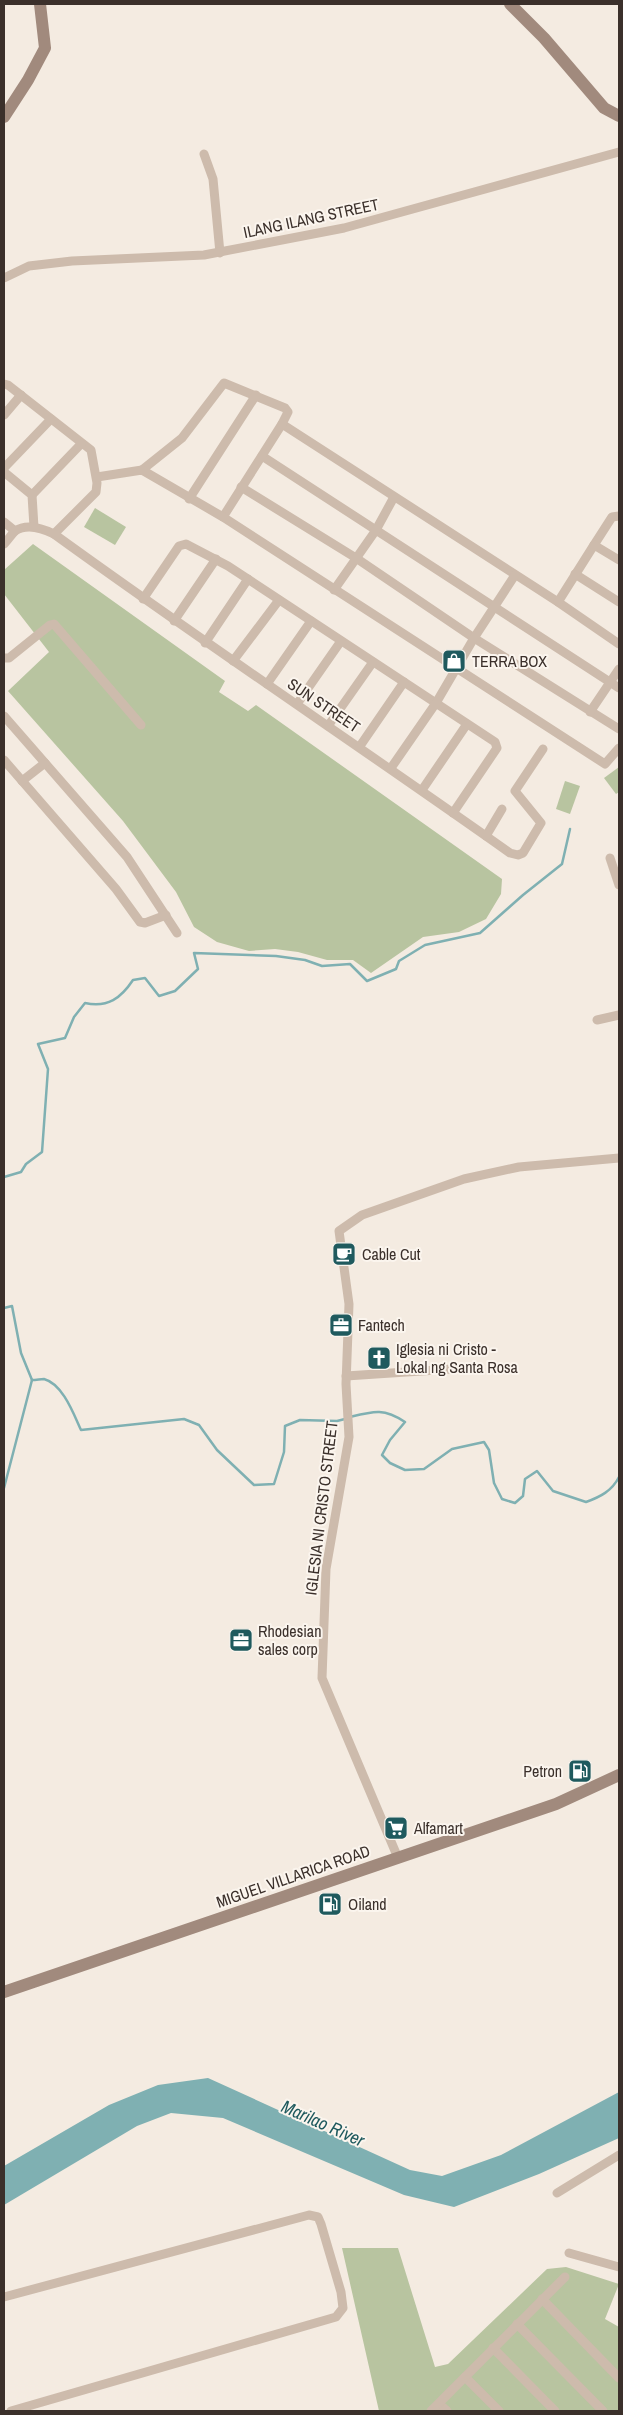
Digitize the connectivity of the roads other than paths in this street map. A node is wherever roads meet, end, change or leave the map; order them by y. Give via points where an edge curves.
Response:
1 (40, 4) edge
2 (510, 4) edge
3 (619, 116) edge
4 (4, 117) edge
5 (619, 152) edge
6 (204, 154) dead end
7 (220, 253) junction
8 (4, 278) edge
9 (4, 384) edge
10 (21, 395) junction
11 (256, 395) junction
12 (4, 415) edge
13 (51, 420) junction
14 (282, 424) junction
15 (81, 444) junction
16 (262, 456) junction
17 (4, 468) edge
18 (142, 470) junction
19 (4, 472) edge
20 (96, 477) junction
21 (241, 487) junction
22 (32, 495) junction
23 (394, 496) junction
24 (188, 499) junction
25 (619, 516) edge
26 (223, 517) junction
27 (4, 522) edge
28 (34, 527) junction
29 (376, 530) junction
30 (15, 531) junction
31 (54, 534) junction
32 (4, 544) edge
33 (594, 545) junction
34 (356, 558) junction
35 (216, 560) junction
36 (619, 560) edge
37 (575, 574) junction
38 (515, 575) junction
39 (248, 579) junction
40 (334, 590) junction
41 (143, 599) junction
42 (279, 600) junction
43 (558, 602) junction
44 (619, 602) edge
45 (494, 607) junction
46 (174, 621) junction
47 (311, 621) junction
48 (474, 638) junction
49 (341, 641) junction
50 (205, 643) junction
51 (619, 644) edge
52 (4, 658) edge
53 (233, 661) junction
54 (373, 662) junction
55 (619, 669) edge
56 (455, 670) junction
57 (404, 682) junction
58 (611, 682) junction
59 (267, 684) junction
60 (619, 688) edge
61 (436, 703) junction
62 (297, 704) junction
63 (590, 712) junction
64 (4, 716) edge
65 (467, 724) junction
66 (141, 725) dead end
67 (328, 726) junction
68 (619, 729) edge
69 (360, 746) junction
70 (543, 748) dead end
71 (619, 748) edge
72 (4, 760) edge
73 (45, 763) junction
74 (390, 768) junction
75 (22, 781) junction
76 (422, 790) junction
77 (502, 810) dead end
78 (453, 813) junction
79 (486, 836) junction
80 (610, 858) dead end
81 (619, 885) edge
82 (166, 916) junction
83 (178, 933) dead end
84 (619, 1015) edge
85 (597, 1020) dead end
86 (619, 1158) edge
87 (467, 1368) dead end
88 (346, 1376) junction
89 (619, 1776) edge
90 (398, 1858) junction
91 (4, 1992) edge
92 (619, 2154) edge
93 (557, 2193) dead end
94 (569, 2253) dead end
95 (619, 2267) edge
96 (565, 2277) dead end
97 (4, 2297) edge
98 (542, 2299) junction
99 (518, 2324) junction
100 (493, 2348) junction
101 (465, 2377) junction
102 (619, 2378) edge
103 (439, 2404) junction
104 (10, 2411) edge
105 (431, 2411) edge
106 (447, 2411) edge
107 (499, 2411) edge
108 (555, 2411) edge
109 (603, 2411) edge

1 - 4 main road via 45,48
2 - 3 main road via 604,108
5 - 7 street, ILANG ILANG STREET via 344,228
6 - 7 street via 213,178
7 - 8 street, ILANG ILANG STREET via 72,261 30,266
9 - 10 street
10 - 12 street
10 - 13 street
11 - 14 street via 287,410
11 - 18 street via 224,383 182,438
11 - 24 street
13 - 15 street
13 - 17 street
14 - 16 street
14 - 23 street
15 - 20 street via 91,450
15 - 22 street
16 - 21 street
16 - 29 street
18 - 20 street
18 - 24 street
19 - 22 street
20 - 31 street via 96,492
21 - 26 street
21 - 34 street
22 - 28 street
23 - 29 street
23 - 38 street
24 - 26 street
25 - 33 street via 612,517
26 - 40 street
27 - 30 street
28 - 30 street
28 - 31 street, SUN STREET
29 - 34 street
29 - 45 street
30 - 32 street
31 - 41 street, SUN STREET
33 - 36 street
33 - 37 street
34 - 40 street
34 - 48 street
35 - 39 street
35 - 41 street via 186,544 179,546
35 - 46 street
37 - 43 street
37 - 44 street
38 - 43 street
38 - 45 street
39 - 42 street
39 - 50 street
40 - 56 street
41 - 46 street, SUN STREET
42 - 47 street
42 - 53 street
43 - 51 street
45 - 48 street
45 - 58 street
46 - 50 street, SUN STREET
47 - 49 street
47 - 59 street
48 - 56 street
48 - 63 street
49 - 54 street
49 - 62 street
50 - 53 street, SUN STREET
52 - 66 street via 54,624
53 - 59 street, SUN STREET
54 - 57 street
54 - 67 street
55 - 58 street
56 - 61 street
56 - 71 street via 605,764
57 - 61 street
57 - 69 street
58 - 60 street
58 - 63 street
59 - 62 street, SUN STREET
61 - 65 street
61 - 74 street
62 - 67 street, SUN STREET
63 - 68 street
64 - 73 street
65 - 76 street
65 - 78 street via 495,742 497,748
67 - 69 street, SUN STREET
69 - 74 street, SUN STREET
70 - 79 street, SUN STREET via 516,791 541,822 523,853 510,853
72 - 75 street
73 - 75 street
73 - 82 street via 127,857
74 - 76 street, SUN STREET
75 - 82 street via 116,889 140,922
76 - 78 street, SUN STREET
77 - 79 street
78 - 79 street, SUN STREET
80 - 81 street
82 - 83 street
84 - 85 street
86 - 88 street, IGLESIA NI CRISTO STREET via 519,1167 464,1179 362,1215 339,1231 349,1304
87 - 88 street
88 - 90 street, IGLESIA NI CRISTO STREET via 349,1437 326,1569 322,1678
89 - 90 main road, MIGUEL VILLARICA ROAD via 556,1804
90 - 91 main road, MIGUEL VILLARICA ROAD
92 - 93 street
94 - 95 street
96 - 98 street
97 - 104 street via 309,2215 318,2217 321,2224 342,2292 343,2308 336,2317
98 - 99 street
98 - 102 street
99 - 100 street
99 - 109 street
100 - 101 street
100 - 108 street
101 - 103 street
101 - 107 street
103 - 105 street
103 - 106 street

